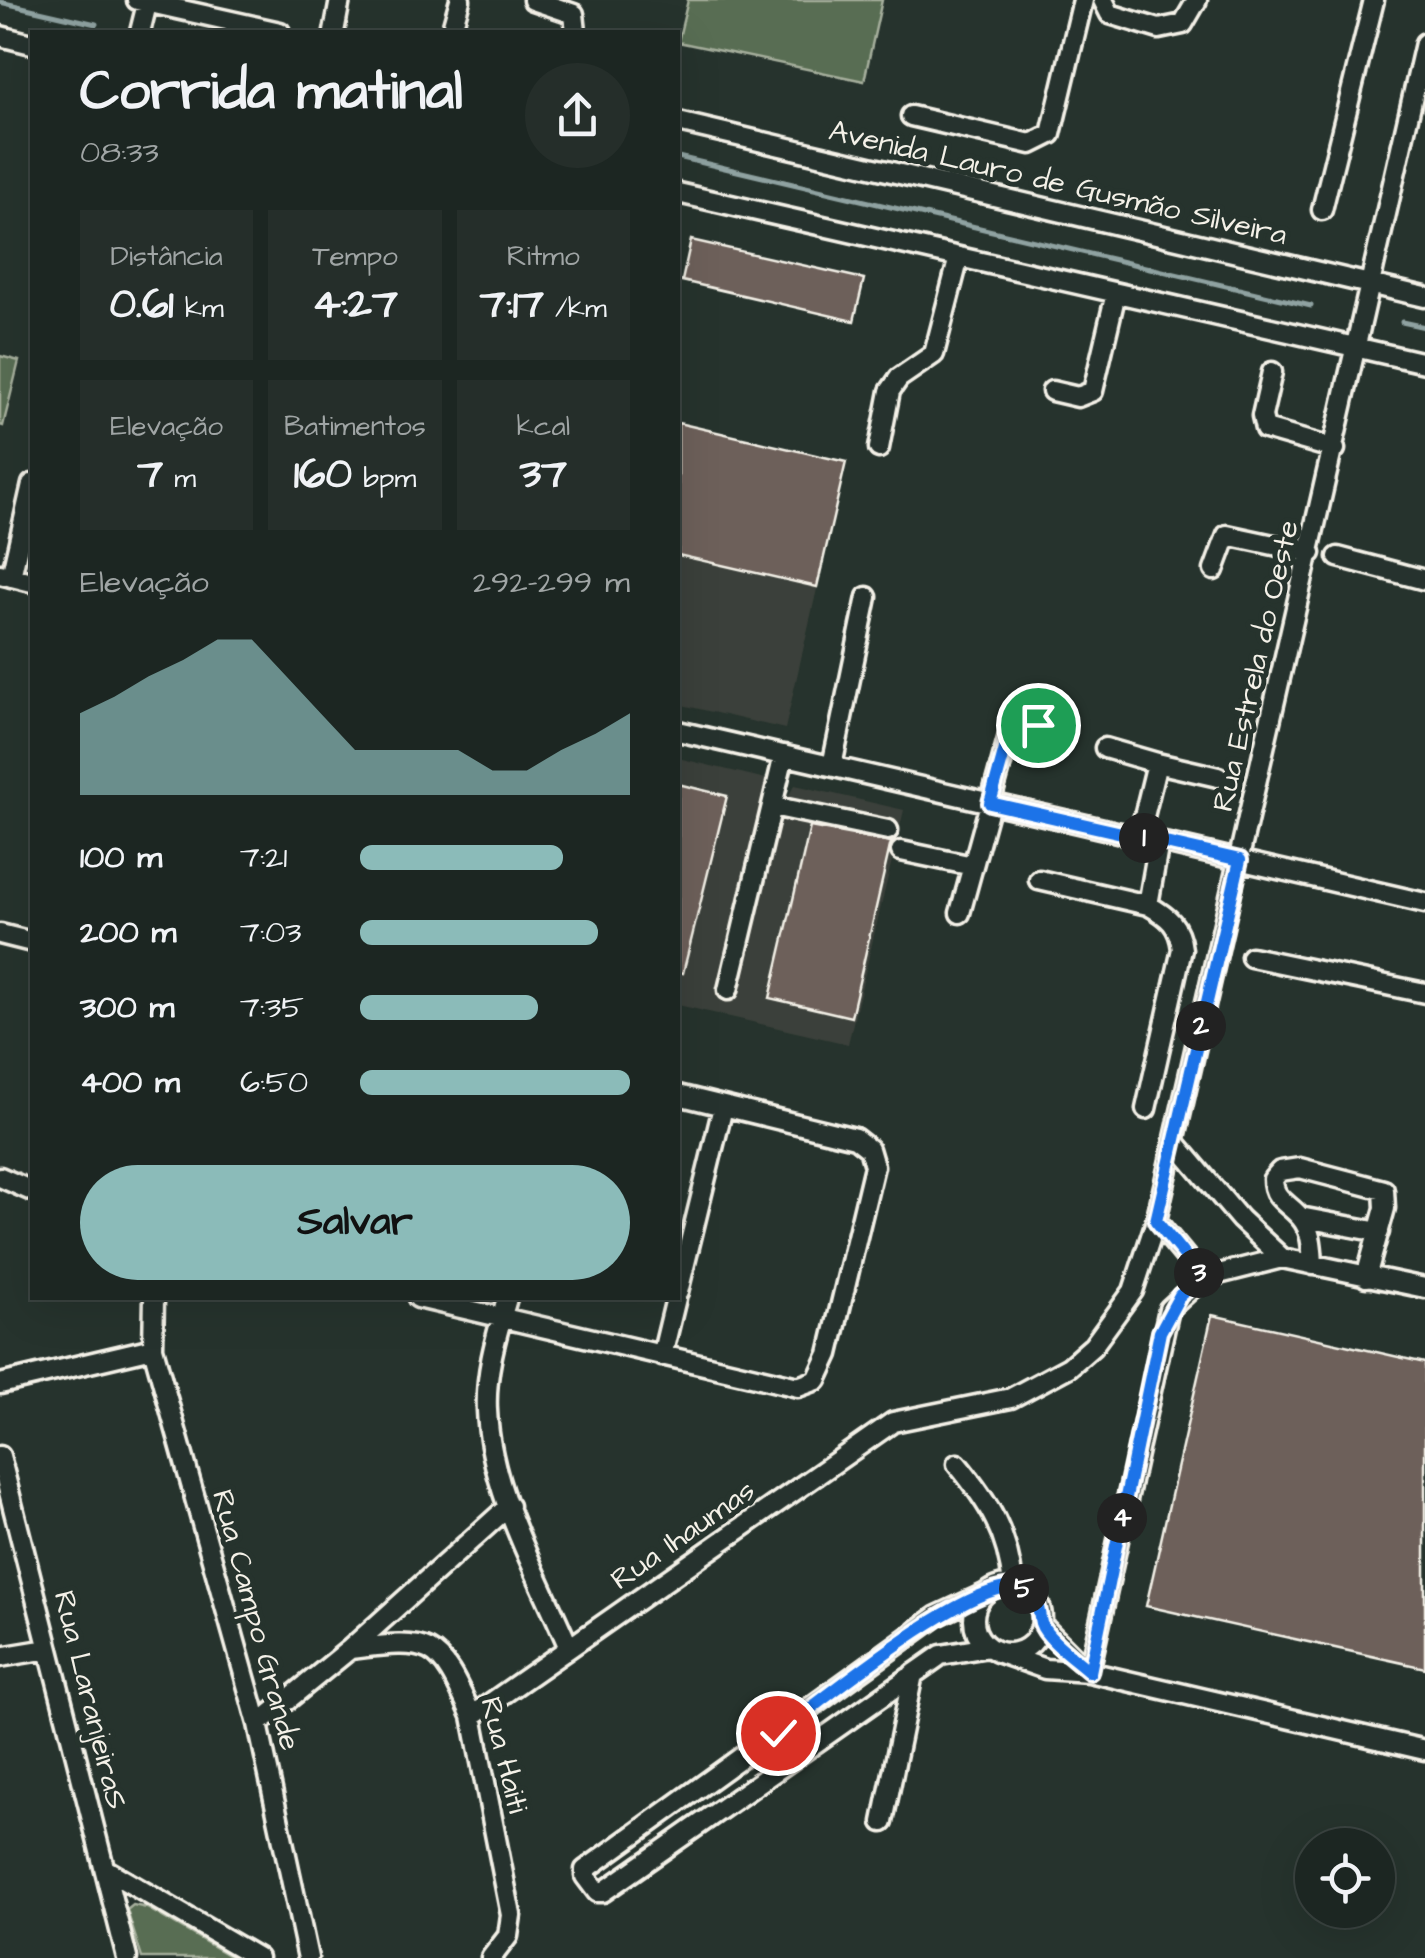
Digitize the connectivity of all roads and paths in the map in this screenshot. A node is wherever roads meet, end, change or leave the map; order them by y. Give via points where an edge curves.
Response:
1 (340, 0) edge
2 (460, 0) edge
3 (534, 0) edge
4 (1083, 0) edge
5 (1103, 0) edge
6 (1196, 0) edge
7 (1374, 0) edge
8 (144, 1) edge
9 (140, 30) edge
10 (271, 30) edge
11 (334, 30) edge
12 (452, 30) edge
13 (576, 30) edge
14 (0, 36) edge
15 (1425, 43) edge
16 (30, 44) edge
17 (911, 116) dead end
18 (680, 122) edge
19 (680, 193) edge
20 (1322, 210) dead end
21 (959, 257) junction
22 (1372, 285) junction
23 (1116, 293) junction
24 (1425, 297) edge
25 (1359, 347) junction
26 (1425, 363) edge
27 (1272, 372) dead end
28 (1052, 391) dead end
29 (879, 448) dead end
30 (1335, 450) junction
31 (30, 491) edge
32 (1311, 553) junction
33 (1338, 557) dead end
34 (1214, 570) dead end
35 (5, 576) edge
36 (1425, 580) edge
37 (30, 582) edge
38 (868, 597) dead end
39 (1038, 725) dead end
40 (680, 730) edge
41 (1105, 748) dead end
42 (784, 755) junction
43 (1157, 763) junction
44 (832, 766) junction
45 (1218, 777) dead end
46 (990, 803) junction
47 (772, 806) junction
48 (888, 830) dead end
49 (1139, 837) junction
50 (1159, 842) junction
51 (900, 851) dead end
52 (1240, 860) junction
53 (973, 866) junction
54 (1040, 880) dead end
55 (1425, 903) edge
56 (1148, 905) junction
57 (960, 912) dead end
58 (0, 934) edge
59 (30, 942) edge
60 (1251, 957) dead end
61 (728, 990) dead end
62 (1425, 993) edge
63 (680, 1096) edge
64 (723, 1107) junction
65 (1146, 1109) dead end
66 (1174, 1141) junction
67 (0, 1177) edge
68 (30, 1190) edge
69 (1300, 1217) junction
70 (1156, 1221) junction
71 (1379, 1232) junction
72 (1282, 1258) junction
73 (1314, 1265) junction
74 (1366, 1276) junction
75 (1203, 1278) junction
76 (680, 1283) edge
77 (1425, 1288) edge
78 (154, 1300) edge
79 (426, 1300) edge
80 (506, 1300) edge
81 (676, 1300) edge
82 (502, 1318) junction
83 (153, 1348) junction
84 (662, 1356) junction
85 (0, 1384) edge
86 (931, 1411) joint
87 (0, 1456) edge
88 (956, 1464) dead end
89 (509, 1506) junction
90 (1014, 1585) junction
91 (984, 1594) junction
92 (1042, 1626) junction
93 (48, 1648) junction
94 (569, 1648) junction
95 (992, 1649) junction
96 (350, 1650) junction
97 (0, 1657) edge
98 (1090, 1672) junction
99 (913, 1674) junction
100 (472, 1716) junction
101 (258, 1724) junction
102 (1425, 1750) edge
103 (883, 1822) dead end
104 (105, 1869) junction
105 (127, 1958) edge
106 (258, 1958) edge
107 (308, 1958) edge
108 (491, 1958) edge

1 - 11 street
2 - 12 street
3 - 13 street via 574,14
4 - 17 street via 1051,134 1042,141 1031,144
5 - 6 street via 1110,14 1170,29 1184,24
7 - 20 street
8 - 9 street
8 - 10 street
14 - 16 street
15 - 22 street, Rua Estrela do Oeste
18 - 22 street, Avenida Lauro de Gusmão Silveira
19 - 21 street
21 - 23 street
21 - 29 street via 934,354 890,391
22 - 24 street, Avenida Lauro de Gusmão Silveira
22 - 25 street, Rua Estrela do Oeste
23 - 25 street
23 - 28 street via 1093,391 1078,397
25 - 26 street
25 - 30 street, Rua Estrela do Oeste
27 - 30 street via 1265,429
30 - 32 street, Rua Estrela do Oeste
31 - 35 street
32 - 34 street via 1228,535
32 - 52 street, Rua Estrela do Oeste
33 - 36 street
35 - 37 street
38 - 44 street
39 - 46 street via 1012,724
40 - 42 street
41 - 43 street
42 - 44 street
42 - 47 street
43 - 45 street
43 - 49 street
44 - 46 street
46 - 49 street
46 - 53 street
47 - 48 street
47 - 61 street
49 - 50 street
50 - 52 street
50 - 56 street
51 - 53 street
52 - 55 street
52 - 66 street, Rua Estrela do Oeste
53 - 57 street
54 - 56 street
56 - 65 street via 1170,917 1182,949
58 - 59 street
60 - 62 street
63 - 64 street
64 - 76 street
64 - 84 street via 856,1138 874,1166 823,1373 812,1383 798,1387
66 - 70 street, Rua Estrela do Oeste
66 - 72 street
67 - 68 street
69 - 71 street
69 - 71 street via 1275,1193 1280,1171 1300,1168 1384,1190
69 - 73 street
70 - 75 street
70 - 86 street, Rua Estrela do Oeste via 1126,1304 1069,1367 1011,1398
71 - 74 street
72 - 73 street
72 - 75 street
73 - 74 street
74 - 77 street
75 - 98 street via 1180,1295 1160,1332
78 - 83 street, Rua Campo Grande
79 - 82 street
80 - 82 street
81 - 84 street
82 - 84 street
82 - 89 street via 486,1409
83 - 85 street
83 - 101 street, Rua Campo Grande
86 - 94 street, Rua Ihaumas via 882,1428
87 - 93 street, Rua LaranjeiraS
88 - 90 street via 1004,1531
89 - 94 street
89 - 96 street
90 - 91 street
90 - 92 street via 1036,1600
91 - 95 street via 974,1612 976,1632
91 - 99 street via 937,1616 585,1876 603,1892
92 - 95 street via 1016,1652
92 - 98 street
93 - 97 street
93 - 104 street, Rua LaranjeiraS
94 - 100 street, Rua Ihaumas
95 - 98 street via 1045,1669
95 - 99 street via 941,1655
96 - 100 street, Rua Haiti via 406,1643 428,1648 440,1655
96 - 101 street
98 - 102 street
99 - 103 street
100 - 108 street, Rua Haiti via 510,1914 508,1936
101 - 107 street, Rua Campo Grande
104 - 105 street, Rua LaranjeiraS
104 - 106 street

